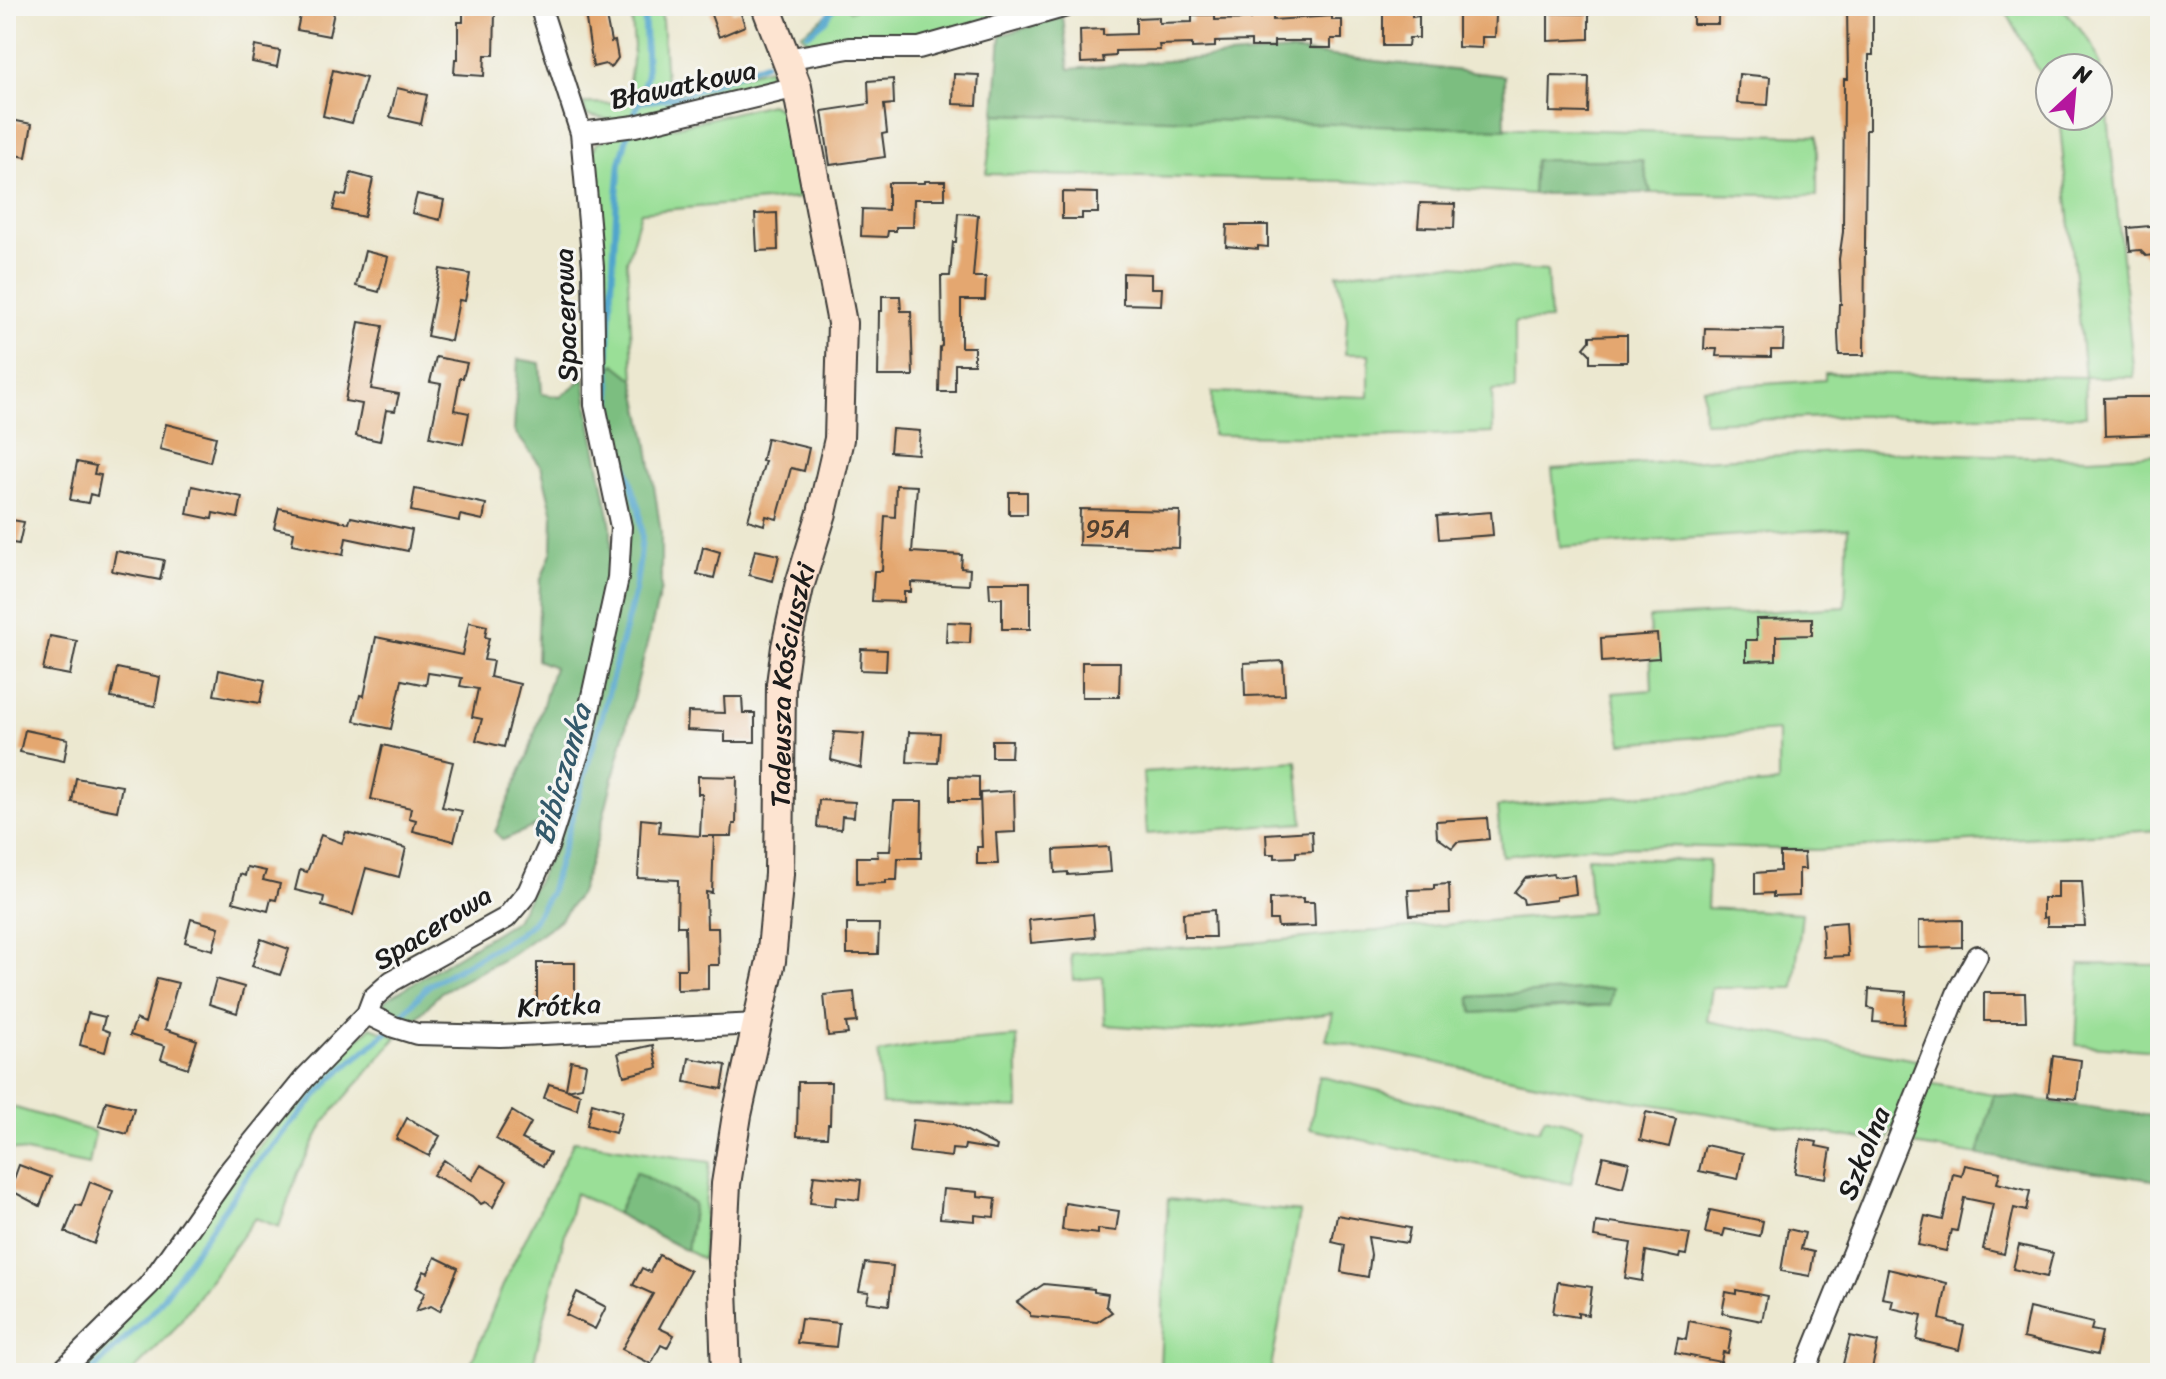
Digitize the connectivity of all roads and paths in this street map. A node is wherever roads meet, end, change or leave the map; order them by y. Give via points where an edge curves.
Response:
1 (540, 6) edge
2 (766, 6) edge
3 (1067, 6) edge
4 (786, 59) junction
5 (797, 87) junction
6 (581, 133) junction
7 (1977, 956) dead end
8 (367, 1014) junction
9 (758, 1024) junction
10 (60, 1373) edge
11 (726, 1373) edge
12 (1804, 1373) edge

1 - 6 street, Spacerowa
2 - 4 street, Tadeusza Kościuszki
3 - 4 street, Bławatkowa via 919,48 849,48
4 - 5 street, Tadeusza Kościuszki
5 - 6 street, Bławatkowa
5 - 9 street, Tadeusza Kościuszki via 842,323 839,439 786,647 779,722 778,883 771,961
6 - 8 street, Spacerowa via 593,267 595,405 621,527 618,578 582,742 528,892 506,918 392,981 373,998
7 - 12 street, Szkolna
8 - 9 street, Krótka via 417,1034 500,1036
8 - 10 street, Spacerowa via 305,1078 231,1169 149,1285
9 - 11 street, Tadeusza Kościuszki via 726,1184

